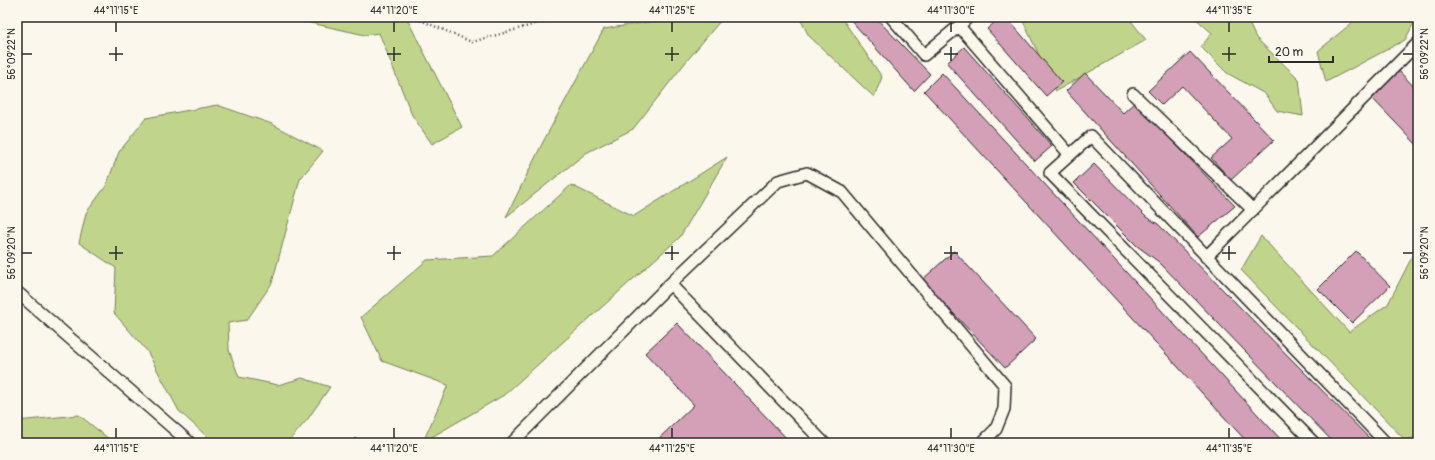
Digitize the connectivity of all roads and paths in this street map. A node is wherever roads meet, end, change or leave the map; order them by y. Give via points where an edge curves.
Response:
1 (413, 17) edge
2 (560, 17) edge
3 (891, 17) edge
4 (968, 17) edge
5 (958, 26) junction
6 (1418, 43) edge
7 (1133, 94) dead end
8 (1070, 154) junction
9 (1253, 210) junction
10 (1206, 257) junction
11 (670, 284) junction
12 (17, 292) edge
13 (190, 443) edge
14 (512, 443) edge
15 (824, 443) edge
16 (982, 443) edge
17 (1314, 443) edge
18 (1386, 443) edge

1 - 2 path via 472,42
3 - 5 lane via 924,55
4 - 5 lane
5 - 8 lane
6 - 9 lane
7 - 9 lane
8 - 10 lane via 1090,136
8 - 17 lane via 1050,173
9 - 10 lane
10 - 18 lane
11 - 14 lane
11 - 15 lane
11 - 16 lane via 778,181 807,173 842,192 1005,386 1004,409 996,429
12 - 13 lane

